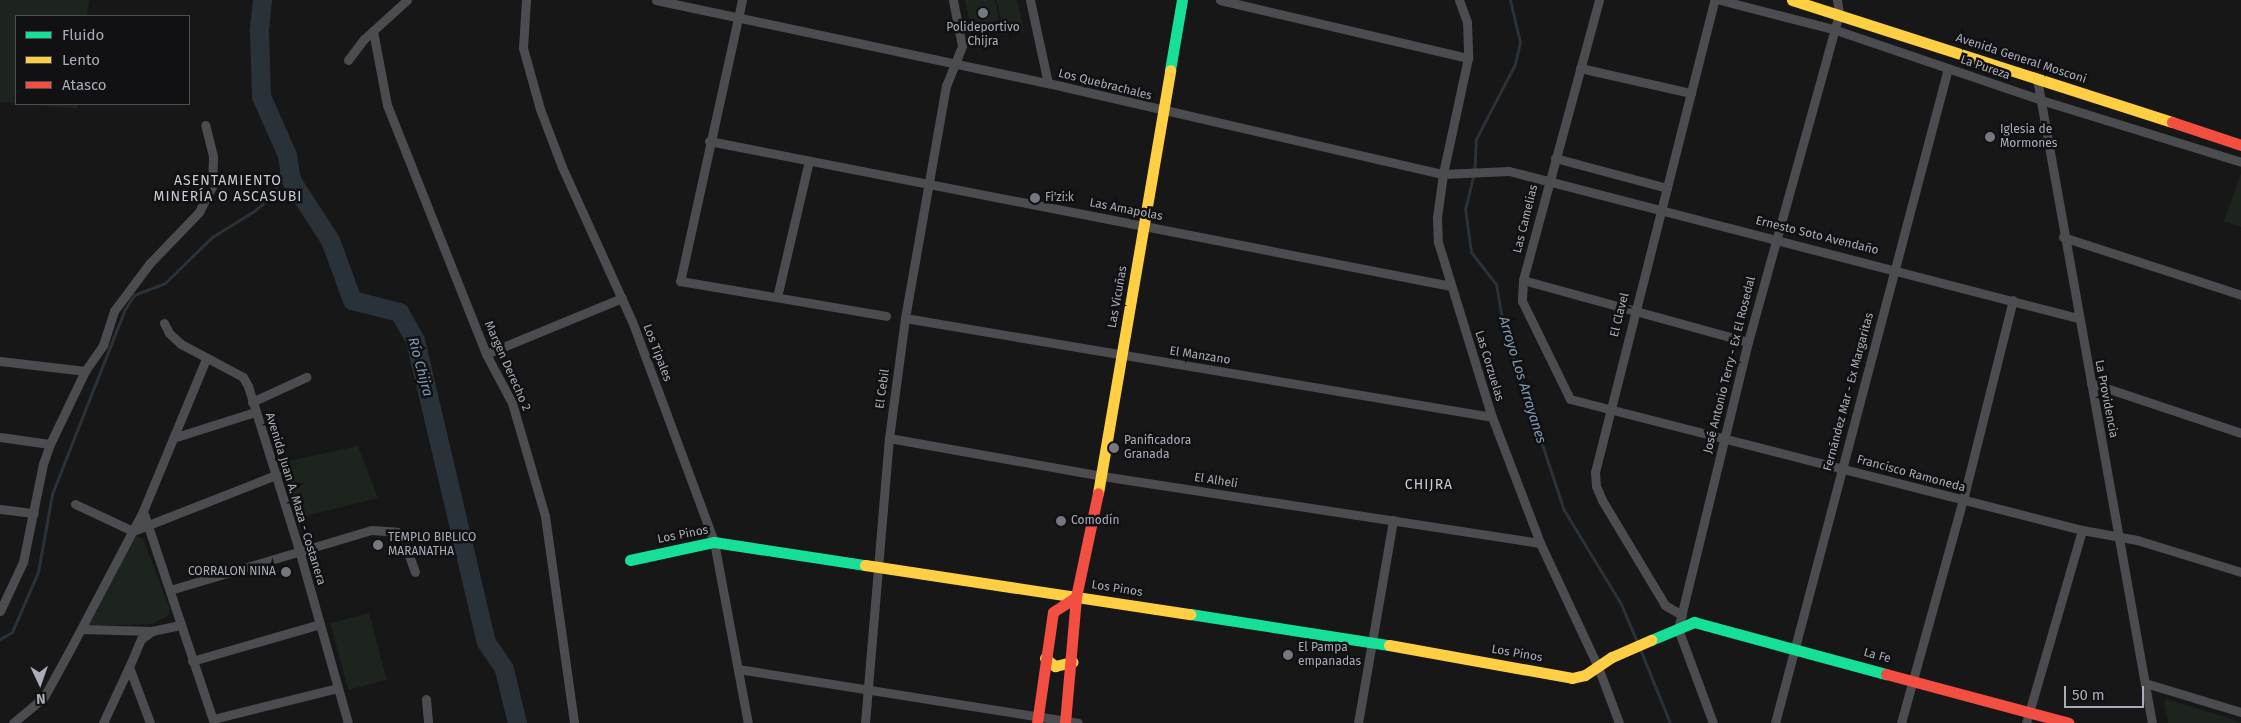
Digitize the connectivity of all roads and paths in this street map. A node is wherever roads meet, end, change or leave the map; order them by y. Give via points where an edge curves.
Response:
1 (407, 0) edge
2 (526, 0) edge
3 (656, 0) edge
4 (742, 0) edge
5 (953, 0) edge
6 (1030, 0) edge
7 (1182, 0) edge
8 (1220, 0) edge
9 (1459, 0) edge
10 (1598, 0) edge
11 (1714, 0) edge
12 (1720, 0) edge
13 (1792, 0) edge
14 (1837, 0) edge
15 (1839, 12) junction
16 (738, 15) junction
17 (1833, 29) junction
18 (373, 31) junction
19 (1468, 58) junction
20 (348, 60) dead end
21 (955, 64) junction
22 (1580, 68) junction
23 (1948, 68) junction
24 (2038, 79) junction
25 (1048, 83) junction
26 (1691, 92) junction
27 (2041, 100) junction
28 (1163, 112) junction
29 (205, 126) dead end
30 (709, 141) junction
31 (2241, 145) edge
32 (1555, 158) junction
33 (809, 161) junction
34 (2241, 162) edge
35 (1443, 174) junction
36 (1548, 180) junction
37 (927, 184) junction
38 (1667, 188) junction
39 (1661, 209) junction
40 (1144, 226) junction
41 (2063, 237) junction
42 (1776, 238) junction
43 (1895, 268) junction
44 (1523, 280) junction
45 (1451, 286) junction
46 (2241, 296) edge
47 (777, 297) junction
48 (622, 298) junction
49 (2013, 300) junction
50 (1633, 309) junction
51 (886, 316) dead end
52 (905, 318) junction
53 (2078, 318) junction
54 (164, 323) dead end
55 (1748, 342) junction
56 (486, 354) junction
57 (1121, 356) junction
58 (206, 359) junction
59 (0, 361) edge
60 (85, 371) junction
61 (306, 377) dead end
62 (2090, 383) junction
63 (252, 402) junction
64 (1610, 409) junction
65 (255, 412) junction
66 (1492, 417) junction
67 (2241, 433) edge
68 (0, 436) edge
69 (173, 438) junction
70 (888, 438) junction
71 (1723, 438) junction
72 (50, 444) junction
73 (1842, 468) junction
74 (276, 475) junction
75 (1102, 476) junction
76 (1963, 500) junction
77 (75, 504) dead end
78 (0, 510) edge
79 (142, 511) junction
80 (34, 513) junction
81 (1393, 520) junction
82 (148, 526) junction
83 (2082, 530) junction
84 (133, 531) junction
85 (2120, 537) junction
86 (714, 542) junction
87 (1540, 543) junction
88 (299, 550) junction
89 (630, 560) dead end
90 (878, 566) junction
91 (415, 572) dead end
92 (2241, 572) edge
93 (170, 590) junction
94 (1076, 597) junction
95 (0, 610) edge
96 (1682, 614) junction
97 (320, 624) junction
98 (181, 625) junction
99 (82, 629) junction
100 (1678, 629) junction
101 (152, 631) junction
102 (1650, 640) joint
103 (1373, 642) junction
104 (1794, 648) junction
105 (1045, 658) junction
106 (192, 661) junction
107 (1073, 662) junction
108 (129, 667) junction
109 (1598, 667) junction
110 (738, 669) junction
111 (1913, 680) junction
112 (2145, 683) junction
113 (338, 688) junction
114 (867, 690) junction
115 (426, 699) dead end
116 (2241, 712) edge
117 (2027, 717) edge
118 (1037, 720) edge
119 (213, 721) edge
120 (1065, 722) edge
121 (13, 723) edge
122 (103, 723) edge
123 (150, 723) edge
124 (348, 723) edge
125 (428, 723) edge
126 (574, 723) edge
127 (748, 723) edge
128 (865, 723) edge
129 (1078, 723) edge
130 (1358, 723) edge
131 (1620, 723) edge
132 (1713, 723) edge
133 (1775, 723) edge
134 (1901, 723) edge
135 (2068, 723) edge
136 (2152, 723) edge

1 - 18 street
2 - 48 street, Los Tipales via 523,48 538,101 562,167
3 - 16 street, Los Quebrachales
4 - 16 street
5 - 21 street, El Cebil via 962,46
6 - 25 street
7 - 28 street, Las Vicuñas
8 - 19 street
9 - 19 street, Las Corzuelas via 1467,22
10 - 22 street, Las Camelias
11 - 26 street, El Clavel
12 - 17 street, La Pureza
13 - 15 street, Avenida General Mosconi
14 - 15 street
15 - 17 street, José Antonio Terry - Ex El Rosedal
15 - 24 street, Avenida General Mosconi
16 - 21 street, Los Quebrachales
16 - 30 street
17 - 23 street, La Pureza
17 - 42 street, José Antonio Terry - Ex El Rosedal
18 - 20 street
18 - 56 street, Margen Derecho 2 via 387,105
19 - 35 street, Las Corzuelas
21 - 25 street, Los Quebrachales
21 - 37 street, El Cebil via 946,86
22 - 26 street
22 - 32 street, Las Camelias
23 - 27 street, La Pureza
23 - 43 street, Fernández Mar - Ex Margaritas
24 - 27 street, La Providencia
24 - 31 street, Avenida General Mosconi
25 - 28 street, Los Quebrachales
26 - 38 street, El Clavel
27 - 34 street, La Pureza
27 - 41 street, La Providencia
28 - 35 street, Los Quebrachales
28 - 40 street, Las Vicuñas
29 - 60 street via 213,156 212,187 199,212 131,285 114,311 103,345
30 - 33 street, Las Amapolas
30 - 47 street via 680,281
32 - 36 street, Las Camelias
32 - 38 street
33 - 37 street, Las Amapolas
33 - 47 street
35 - 36 street, Los Quebrachales via 1509,171
35 - 45 street, Las Corzuelas via 1437,217 1438,242
36 - 39 street, Ernesto Soto Avendaño
36 - 44 street, Las Camelias
37 - 40 street, Las Amapolas
37 - 52 street, El Cebil
38 - 39 street, El Clavel
39 - 42 street, Ernesto Soto Avendaño
39 - 50 street, El Clavel
40 - 45 street, Las Amapolas
40 - 57 street, Las Vicuñas
41 - 46 street
41 - 53 street, La Providencia
42 - 43 street, Ernesto Soto Avendaño
42 - 55 street, José Antonio Terry - Ex El Rosedal
43 - 49 street, Ernesto Soto Avendaño
43 - 73 street, Fernández Mar - Ex Margaritas
44 - 50 street
44 - 64 street, Las Camelias via 1522,301 1570,399
45 - 66 street, Las Corzuelas
47 - 51 street
48 - 56 street
48 - 86 street, Los Tipales
49 - 53 street, Ernesto Soto Avendaño
49 - 76 street
50 - 55 street
50 - 64 street, El Clavel
52 - 57 street, El Manzano
52 - 70 street, El Cebil
53 - 62 street, La Providencia
54 - 58 street, Avenida Juan A. Maza - Costanera via 181,344
55 - 71 street, José Antonio Terry - Ex El Rosedal
56 - 126 street, Margen Derecho 2 via 512,403 545,516
57 - 66 street, El Manzano
57 - 75 street, Las Vicuñas
58 - 63 street, Avenida Juan A. Maza - Costanera via 243,377
58 - 69 street
59 - 60 street
60 - 72 street
61 - 63 street
62 - 67 street
62 - 85 street, La Providencia
63 - 65 street, Avenida Juan A. Maza - Costanera
64 - 71 street, Francisco Ramoneda
64 - 96 street, El Clavel via 1594,472 1596,486 1666,605
65 - 69 street
65 - 74 street, Avenida Juan A. Maza - Costanera
66 - 87 street, Las Corzuelas
68 - 72 street
69 - 79 street
70 - 75 street, El Alheli
70 - 90 street, El Cebil
71 - 73 street, Francisco Ramoneda
71 - 96 street, José Antonio Terry - Ex El Rosedal
72 - 80 street
73 - 76 street, Francisco Ramoneda
73 - 104 street, Fernández Mar - Ex Margaritas
74 - 82 street
74 - 88 street, Avenida Juan A. Maza - Costanera
75 - 81 street, El Alheli
75 - 94 street, Las Vicuñas
76 - 83 street, Francisco Ramoneda
76 - 111 street
77 - 84 street
78 - 80 street
79 - 82 street
79 - 84 street
80 - 95 street via 23,562
81 - 87 street, El Alheli
81 - 103 street
82 - 84 street
82 - 93 street
83 - 85 street, Francisco Ramoneda
83 - 117 street
84 - 99 street
85 - 92 street, Francisco Ramoneda
85 - 112 street, La Providencia
86 - 89 street, Los Pinos
86 - 90 street, Los Pinos
86 - 110 street, Los Tipales
87 - 109 street, Las Corzuelas
88 - 91 street via 371,530 396,532 404,539
88 - 93 street
88 - 97 street, Avenida Juan A. Maza - Costanera
90 - 94 street, Los Pinos
90 - 114 street, El Cebil
93 - 98 street
94 - 103 street, Los Pinos
94 - 105 street via 1053,612
94 - 107 street, Las Vicuñas
96 - 100 street, José Antonio Terry - Ex El Rosedal
97 - 106 street
97 - 113 street, Avenida Juan A. Maza - Costanera
98 - 101 street
98 - 106 street
99 - 101 street
99 - 121 street via 44,697
100 - 102 street, La Fe
100 - 104 street, La Fe via 1694,622
100 - 132 street
101 - 108 street via 141,639
102 - 109 street, Los Pinos via 1612,656
103 - 109 street, Los Pinos via 1572,678
103 - 130 street
104 - 111 street, La Fe
104 - 133 street, Fernández Mar - Ex Margaritas
105 - 107 street via 1055,666
105 - 118 street
106 - 119 street
107 - 120 street, Las Vicuñas
108 - 122 street
108 - 123 street
109 - 131 street, Las Corzuelas
110 - 114 street
110 - 127 street, Los Tipales
111 - 117 street, La Fe
111 - 134 street
112 - 116 street
112 - 136 street, La Providencia
113 - 119 street
113 - 124 street, Avenida Juan A. Maza - Costanera
114 - 118 street
114 - 128 street, El Cebil
115 - 125 street
117 - 135 street, La Fe
118 - 120 street
120 - 129 street

